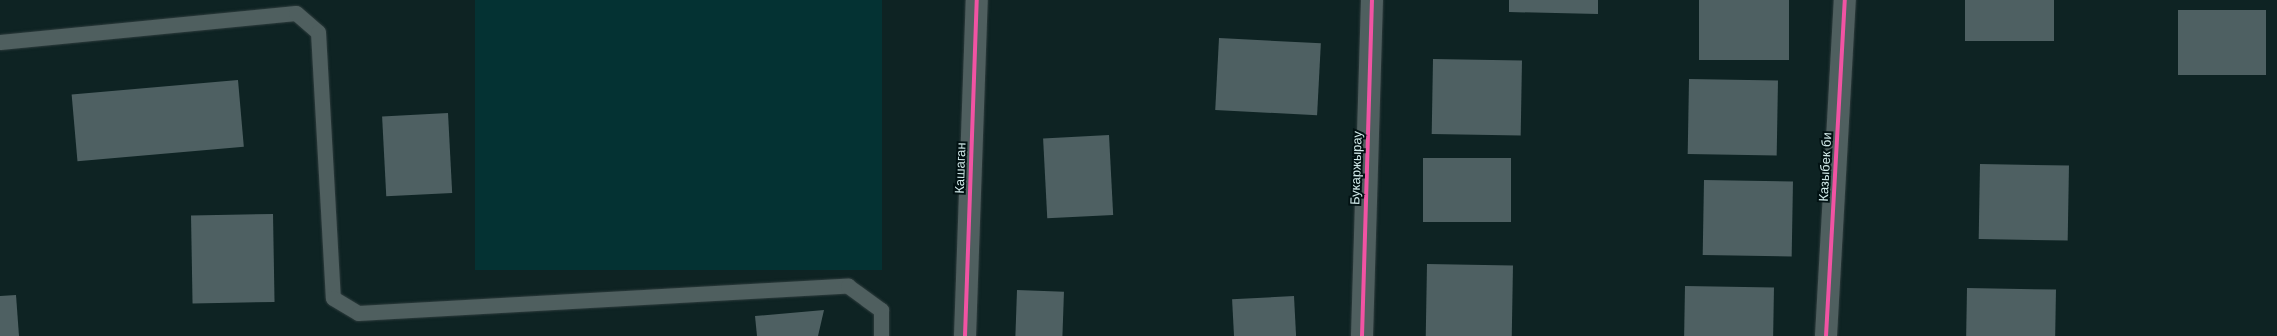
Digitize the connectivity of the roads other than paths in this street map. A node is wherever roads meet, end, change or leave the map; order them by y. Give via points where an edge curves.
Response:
1 (977, 0) edge
2 (1372, 0) edge
3 (1845, 0) edge
4 (0, 42) edge
5 (881, 336) edge
6 (965, 336) edge
7 (1362, 336) edge
8 (1826, 336) edge

1 - 6 street, Кашаган
2 - 7 street, Букаржырау
3 - 8 street, Казыбек би
4 - 5 lane via 296,13 318,32 333,298 358,313 848,286 881,310

